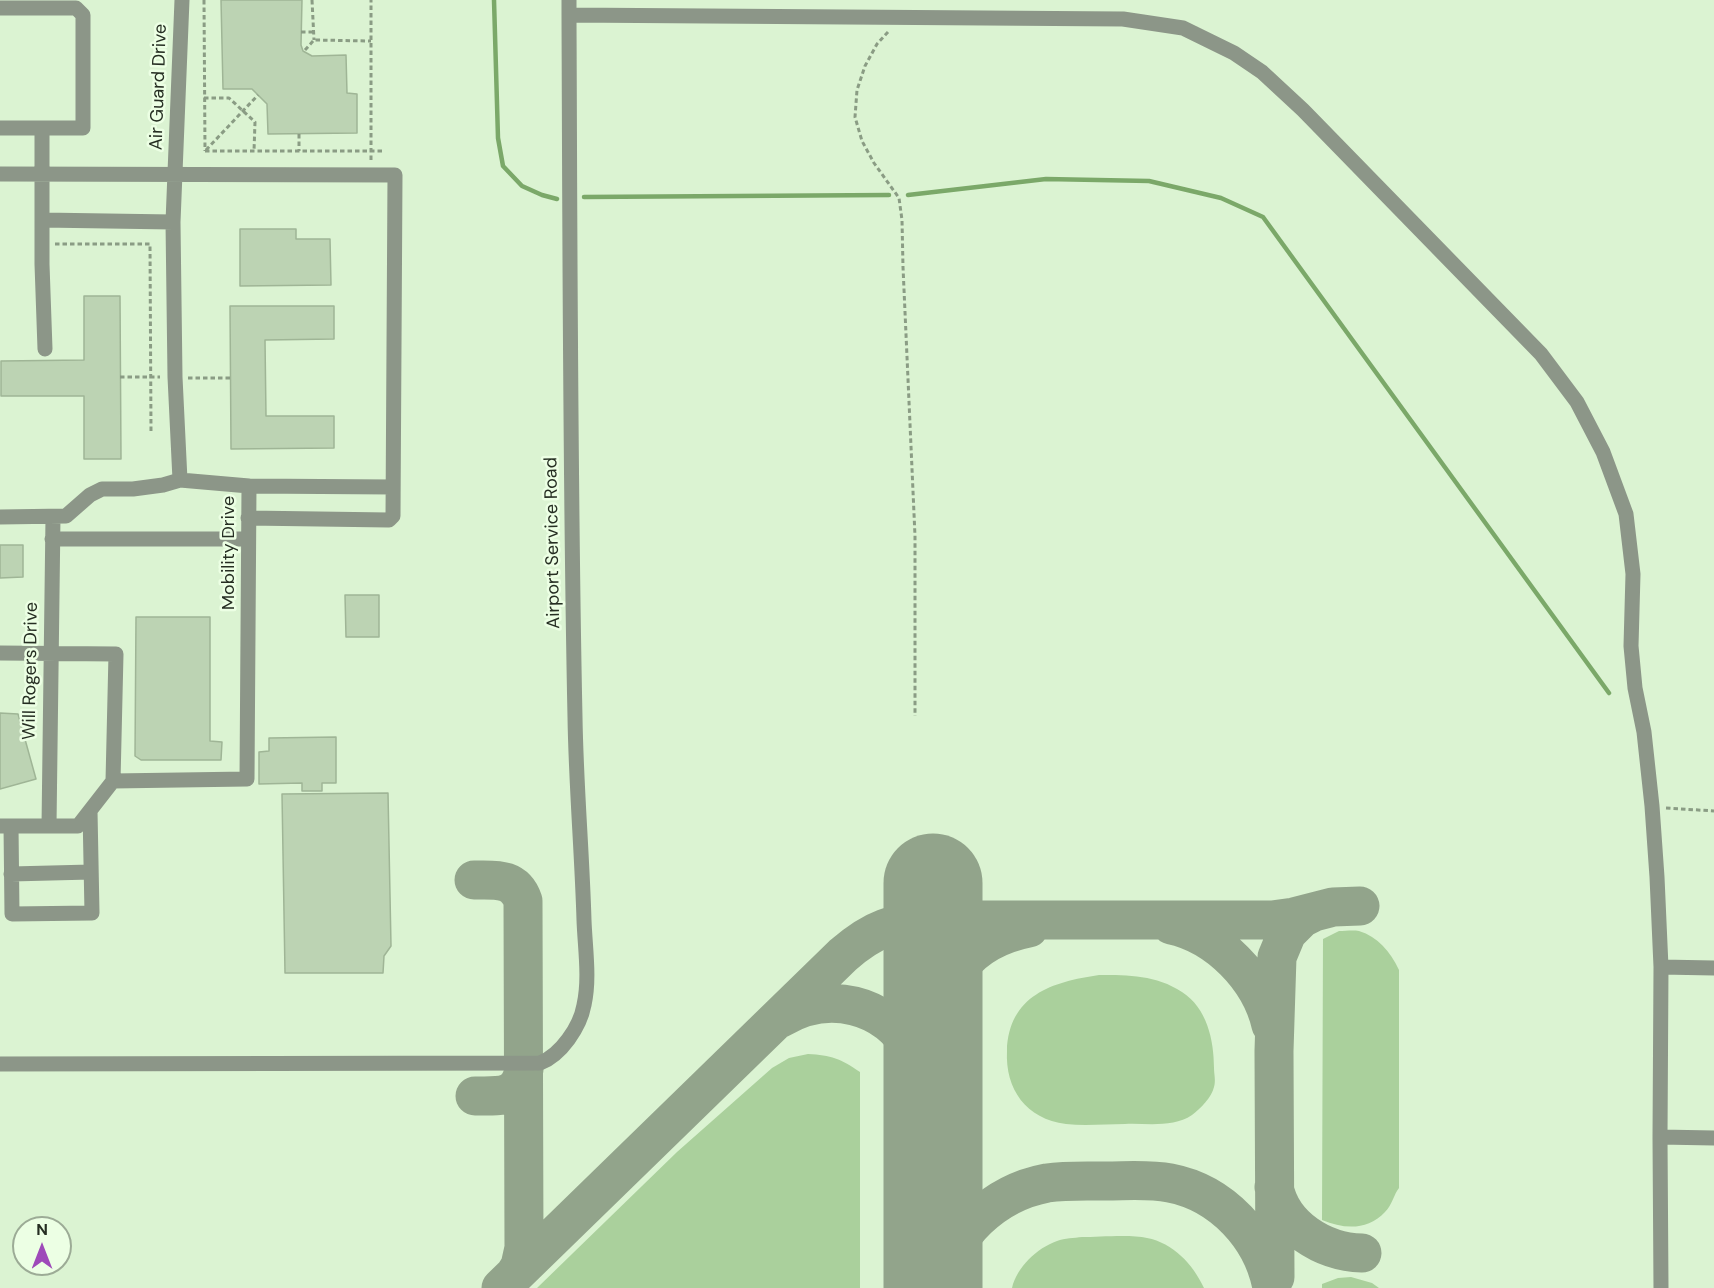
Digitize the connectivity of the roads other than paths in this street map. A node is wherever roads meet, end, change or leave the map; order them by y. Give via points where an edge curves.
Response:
1 (182, 0) edge
2 (76, 4) edge
3 (0, 8) edge
4 (569, 8) edge
5 (0, 128) edge
6 (42, 128) junction
7 (0, 174) edge
8 (42, 174) junction
9 (175, 175) junction
10 (42, 220) junction
11 (173, 222) junction
12 (45, 349) dead end
13 (180, 480) junction
14 (249, 486) junction
15 (393, 488) junction
16 (0, 517) edge
17 (53, 517) junction
18 (248, 518) junction
19 (52, 539) junction
20 (248, 539) junction
21 (0, 653) edge
22 (50, 653) junction
23 (113, 781) junction
24 (90, 811) junction
25 (5, 826) edge
26 (49, 826) junction
27 (91, 872) junction
28 (12, 874) junction
29 (1661, 967) junction
30 (1714, 968) edge
31 (0, 1064) edge
32 (1660, 1137) junction
33 (1714, 1138) edge
34 (1660, 1288) edge

1 - 9 lane, Air Guard Drive
2 - 3 lane
2 - 6 lane via 83,15 83,128
4 - 29 lane via 909,18 1123,19 1183,28 1262,72 1541,354 1577,402 1603,452 1626,514 1633,574 1632,646 1652,806
4 - 31 lane, Airport Service Road via 572,552 577,793 587,983 584,1008 576,1027 551,1059 540,1063
5 - 6 lane
6 - 8 lane
7 - 8 lane
8 - 9 lane
8 - 10 lane
9 - 11 lane
9 - 15 lane via 395,175
10 - 11 lane
10 - 12 lane
11 - 13 lane
13 - 14 lane, Mobility Drive
13 - 17 lane, Mobility Drive via 163,486 102,489 66,516
14 - 15 lane
14 - 18 lane, Mobility Drive
15 - 18 lane via 393,516 389,520
16 - 17 lane
17 - 19 lane, Will Rogers Drive
18 - 20 lane, Mobility Drive
19 - 20 lane
19 - 22 lane, Will Rogers Drive
20 - 23 lane, Mobility Drive via 247,779
21 - 22 lane
22 - 23 lane via 116,654
22 - 26 lane, Will Rogers Drive
23 - 24 lane
24 - 26 lane via 78,826
24 - 27 lane
25 - 26 lane
25 - 28 lane
27 - 28 lane
27 - 28 lane via 92,913 12,914
29 - 30 lane
29 - 32 lane
32 - 33 lane
32 - 34 lane

